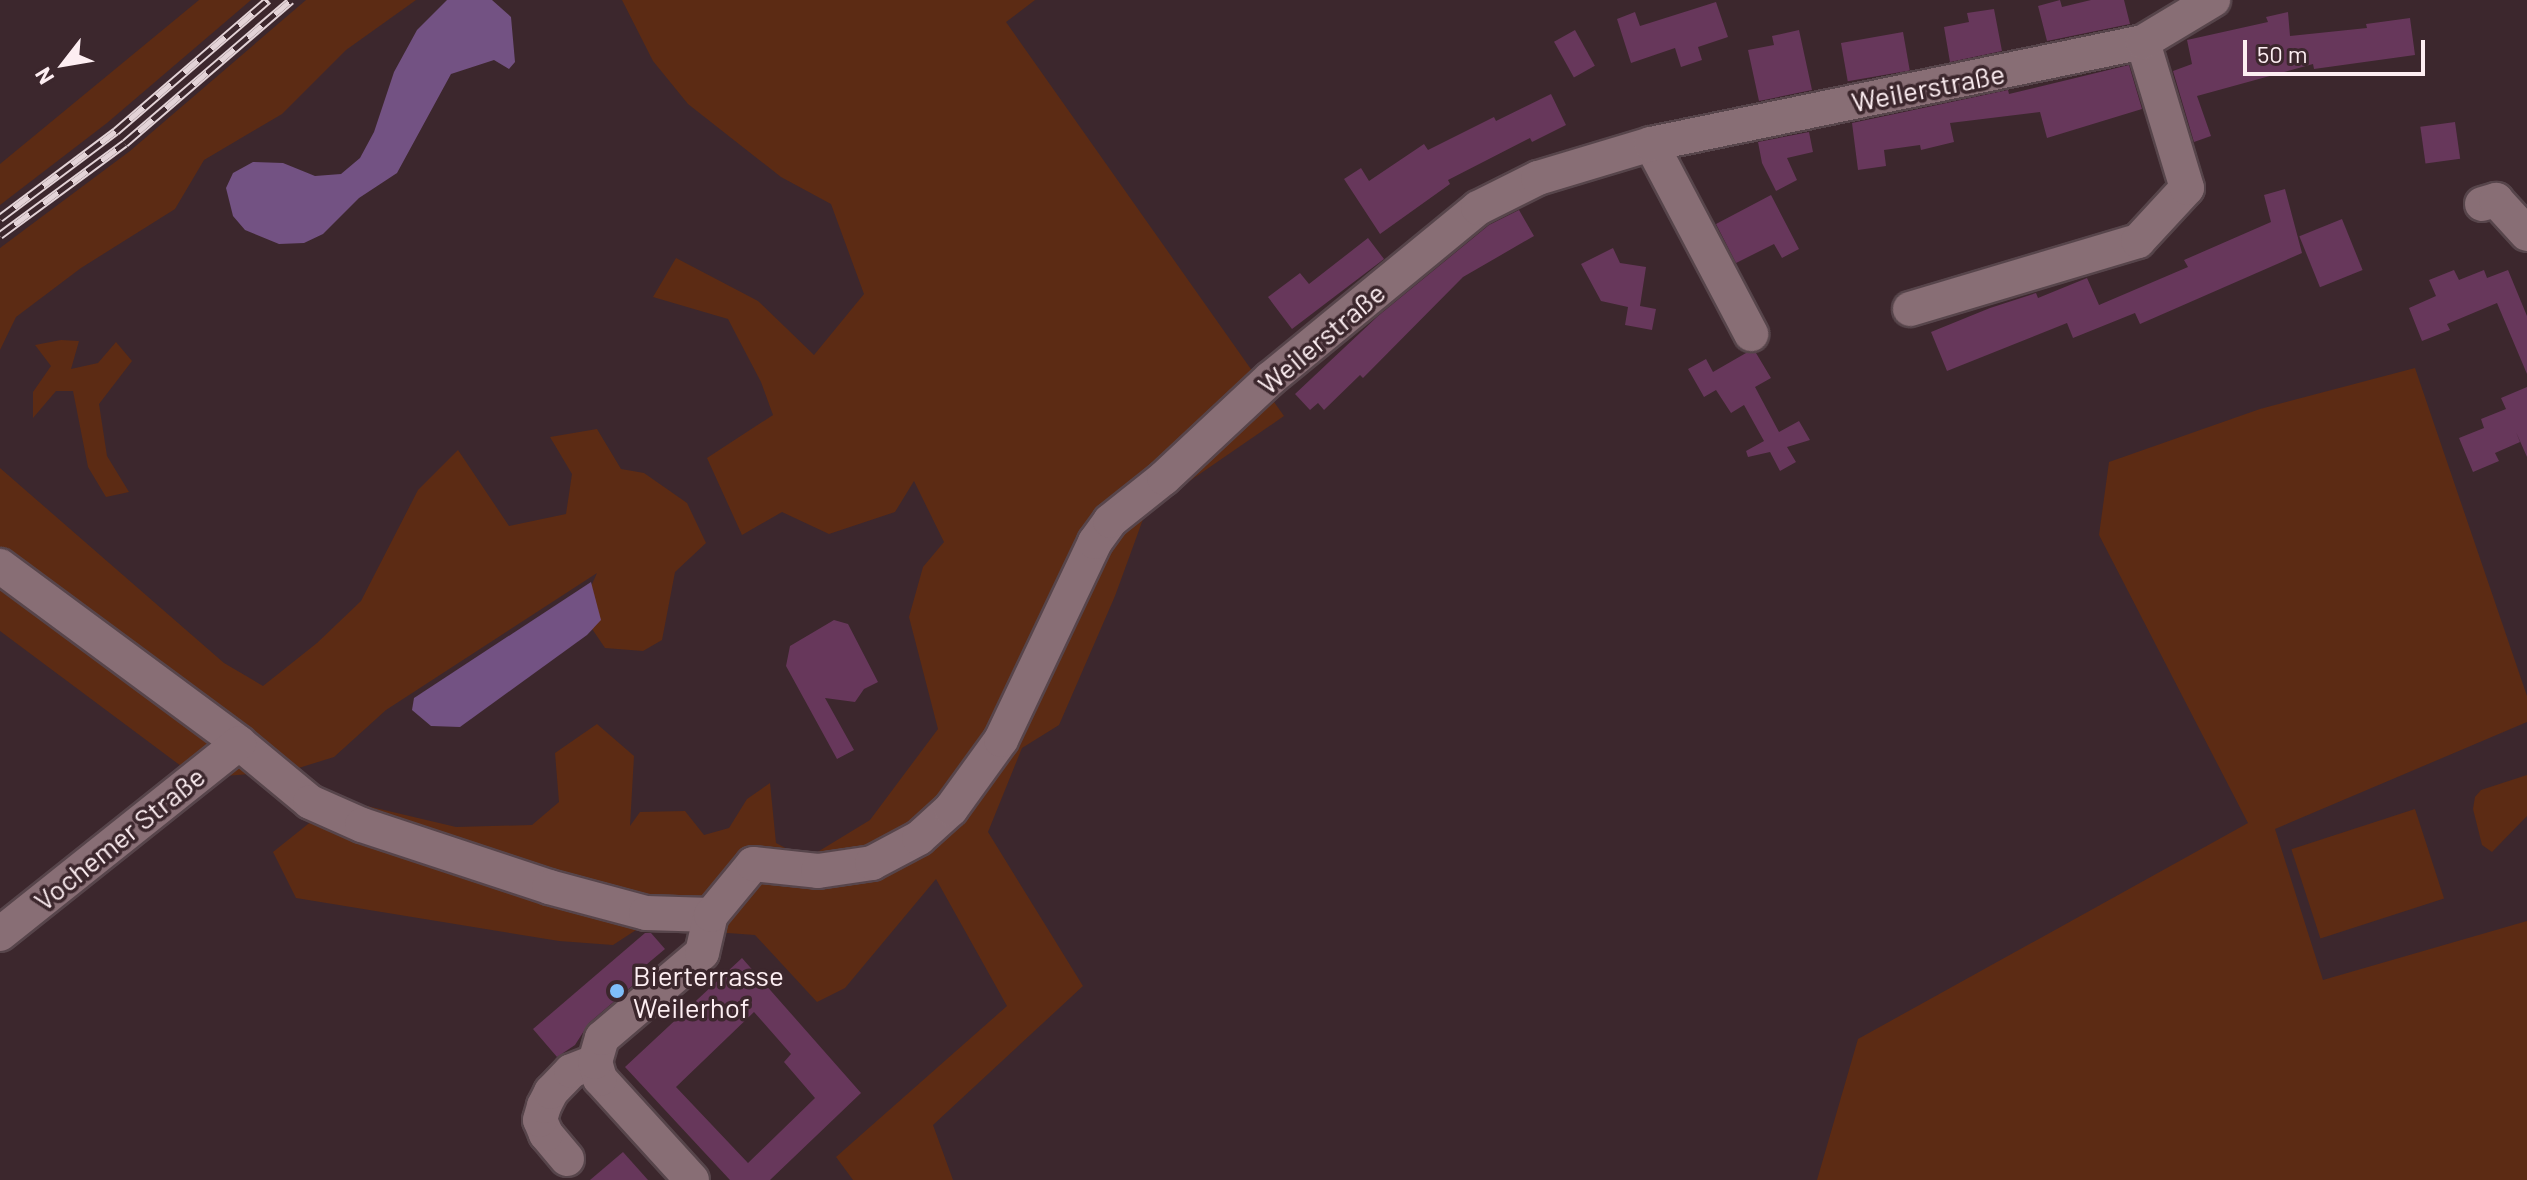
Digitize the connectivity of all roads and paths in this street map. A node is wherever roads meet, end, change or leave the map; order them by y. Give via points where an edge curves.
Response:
1 (2201, 3) edge
2 (2143, 42) junction
3 (1651, 144) junction
4 (2482, 204) dead end
5 (2527, 234) edge
6 (1910, 309) dead end
7 (1751, 334) dead end
8 (0, 566) edge
9 (239, 743) junction
10 (711, 915) junction
11 (0, 934) edge
12 (595, 1062) junction
13 (567, 1159) dead end
14 (692, 1180) edge

1 - 2 street, Weilerstraße
2 - 3 street, Weilerstraße
2 - 6 street via 2187,188 2138,241
3 - 7 street
3 - 10 street, Weilerstraße via 1538,178 1478,208 1271,378 1102,531 1001,740 951,809 919,838 872,863 818,871 753,864
4 - 5 street via 2496,200
8 - 9 street
9 - 10 street via 310,802 362,825 646,913
9 - 11 street, Vochemer Straße
10 - 12 street via 702,953 602,1038
12 - 13 street via 571,1071 544,1106 540,1120 546,1134
12 - 14 street via 600,1079

